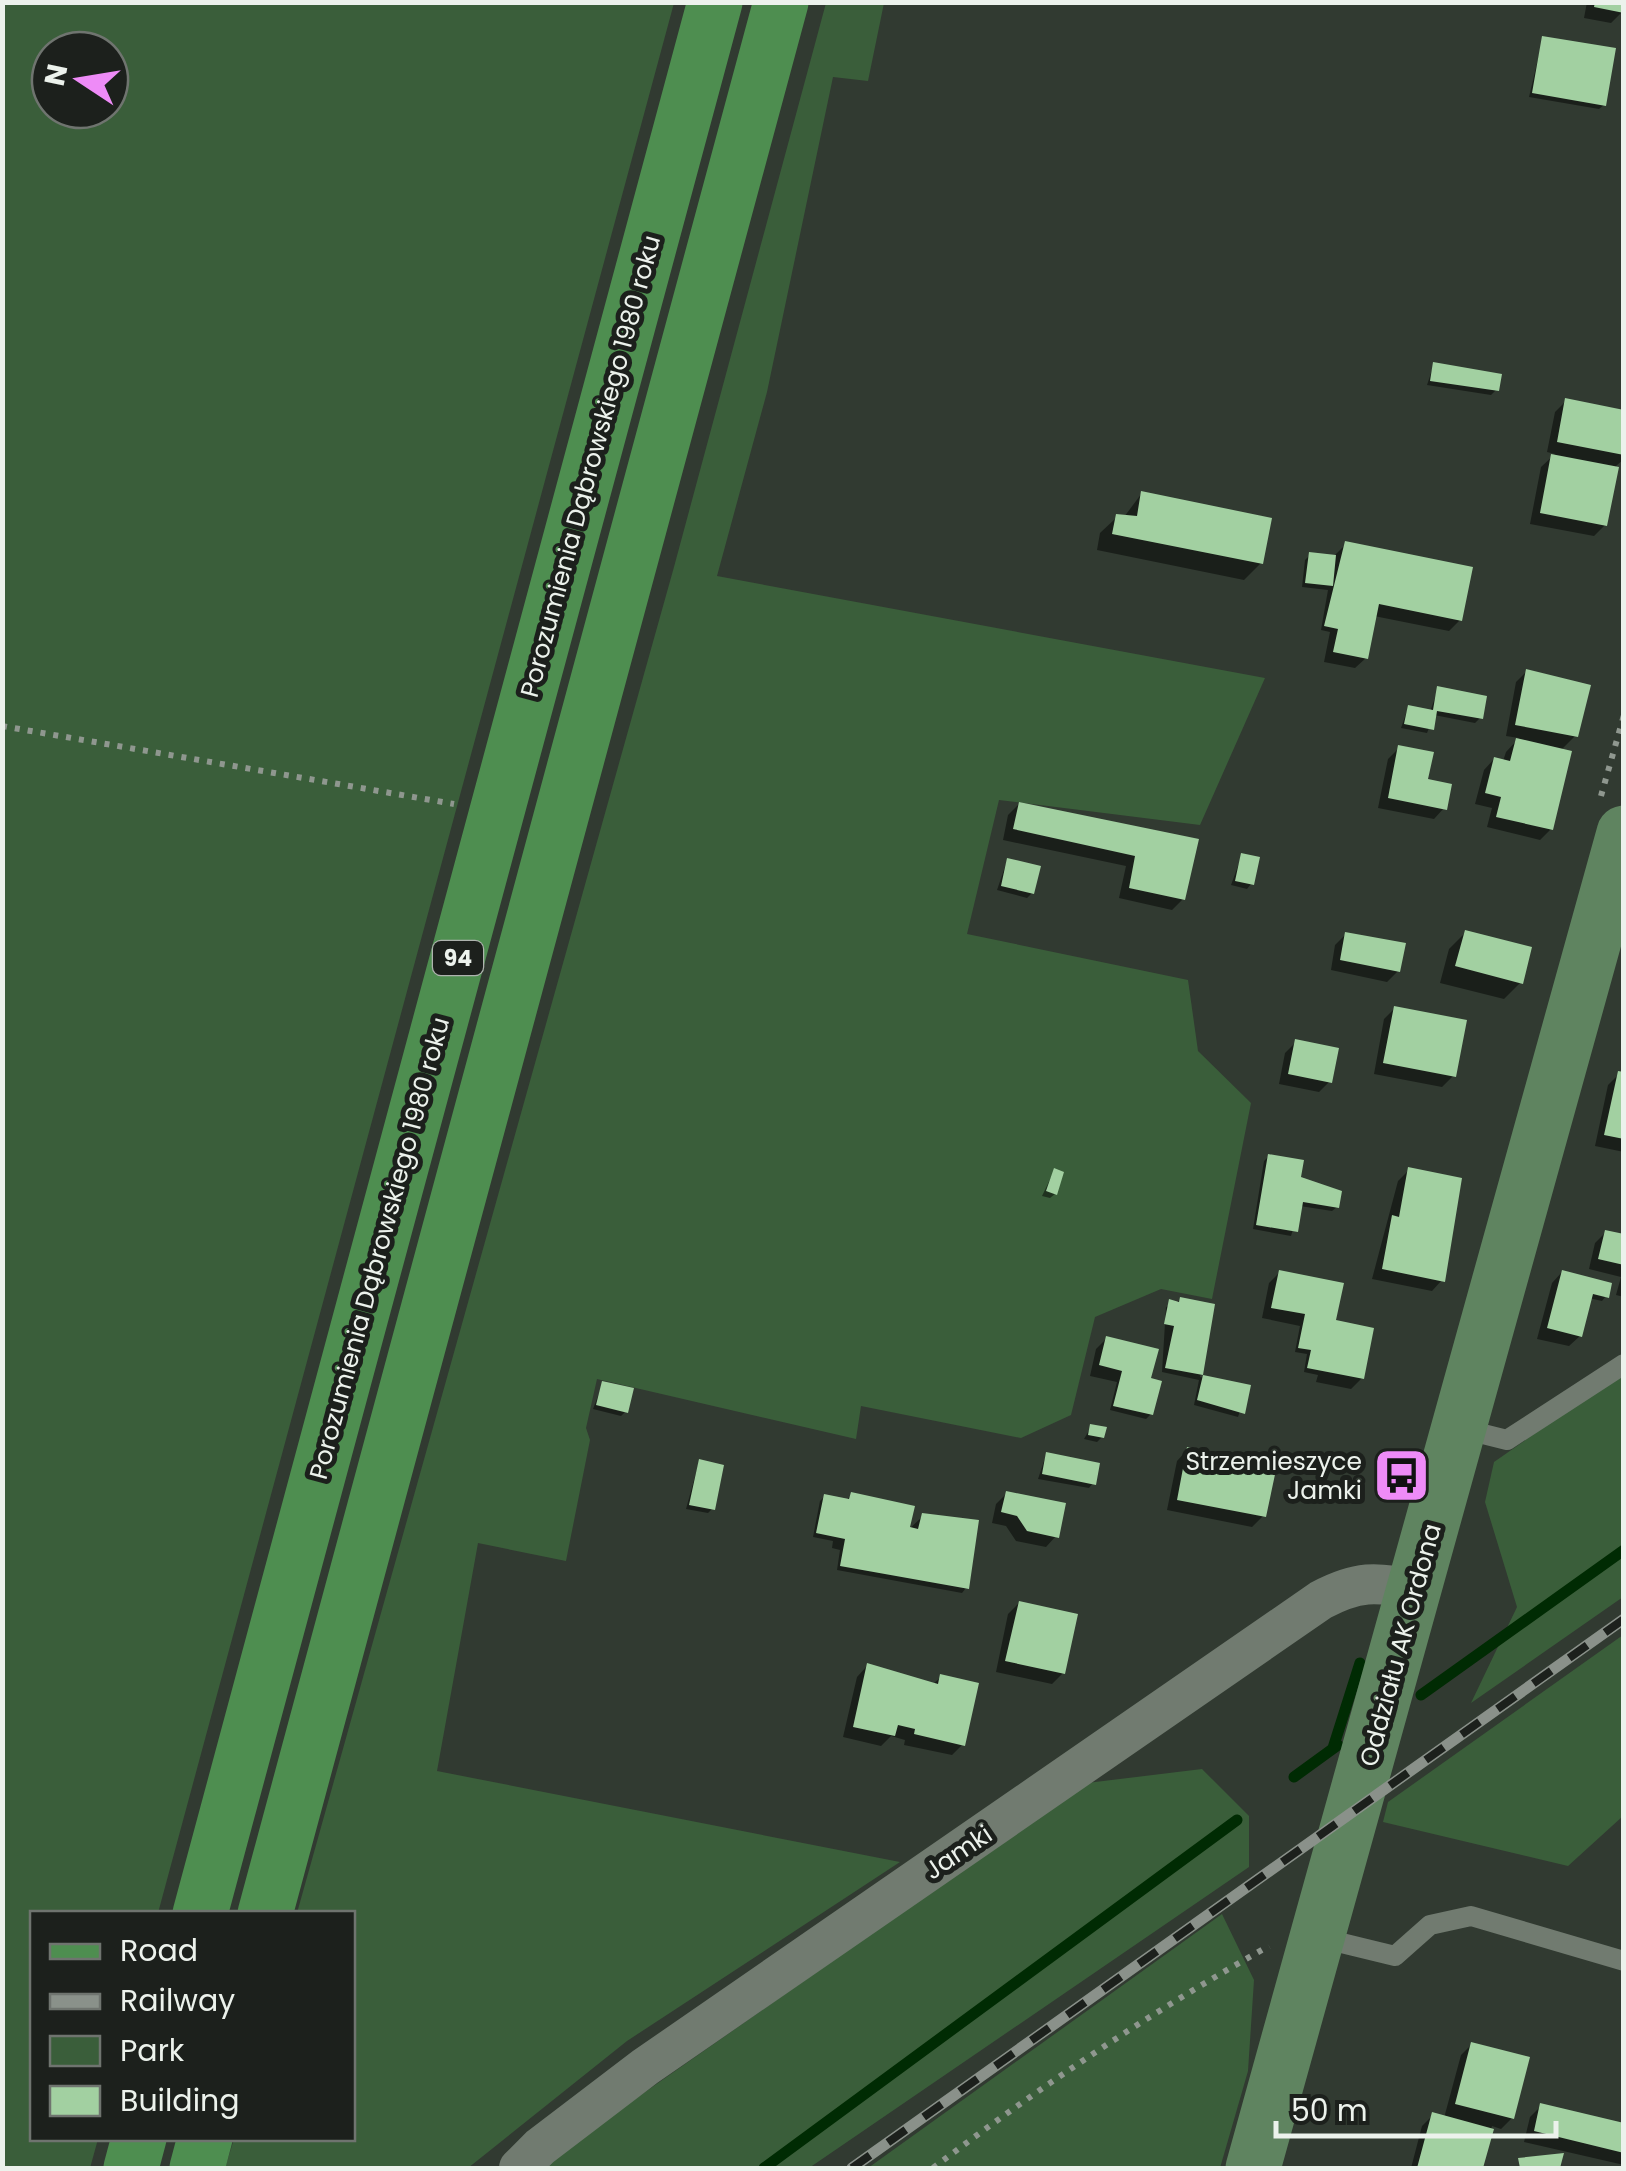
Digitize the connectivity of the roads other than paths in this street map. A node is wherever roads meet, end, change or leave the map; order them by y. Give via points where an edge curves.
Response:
1 (715, 2) edge
2 (780, 2) edge
3 (1624, 832) edge
4 (1624, 1364) edge
5 (1459, 1428) junction
6 (1416, 1590) junction
7 (201, 1911) edge
8 (266, 1911) edge
9 (1322, 1926) junction
10 (1624, 1961) edge
11 (138, 2141) edge
12 (204, 2141) edge
13 (131, 2168) edge
14 (196, 2168) edge
15 (519, 2168) edge
16 (1254, 2168) edge

1 - 7 main road, Porozumienia Dąbrowskiego 1980 roku / 94
2 - 8 main road, 94
3 - 5 street, Oddziału AK Ordona
4 - 5 lane via 1508,1440
5 - 6 street, Oddziału AK Ordona
6 - 9 street, Oddziału AK Ordona
6 - 15 street, Jamki via 1364,1582 1322,1600 645,2067
9 - 10 lane via 1395,1956 1430,1925 1471,1916
9 - 16 street, Oddziału AK Ordona
11 - 13 main road
12 - 14 main road

